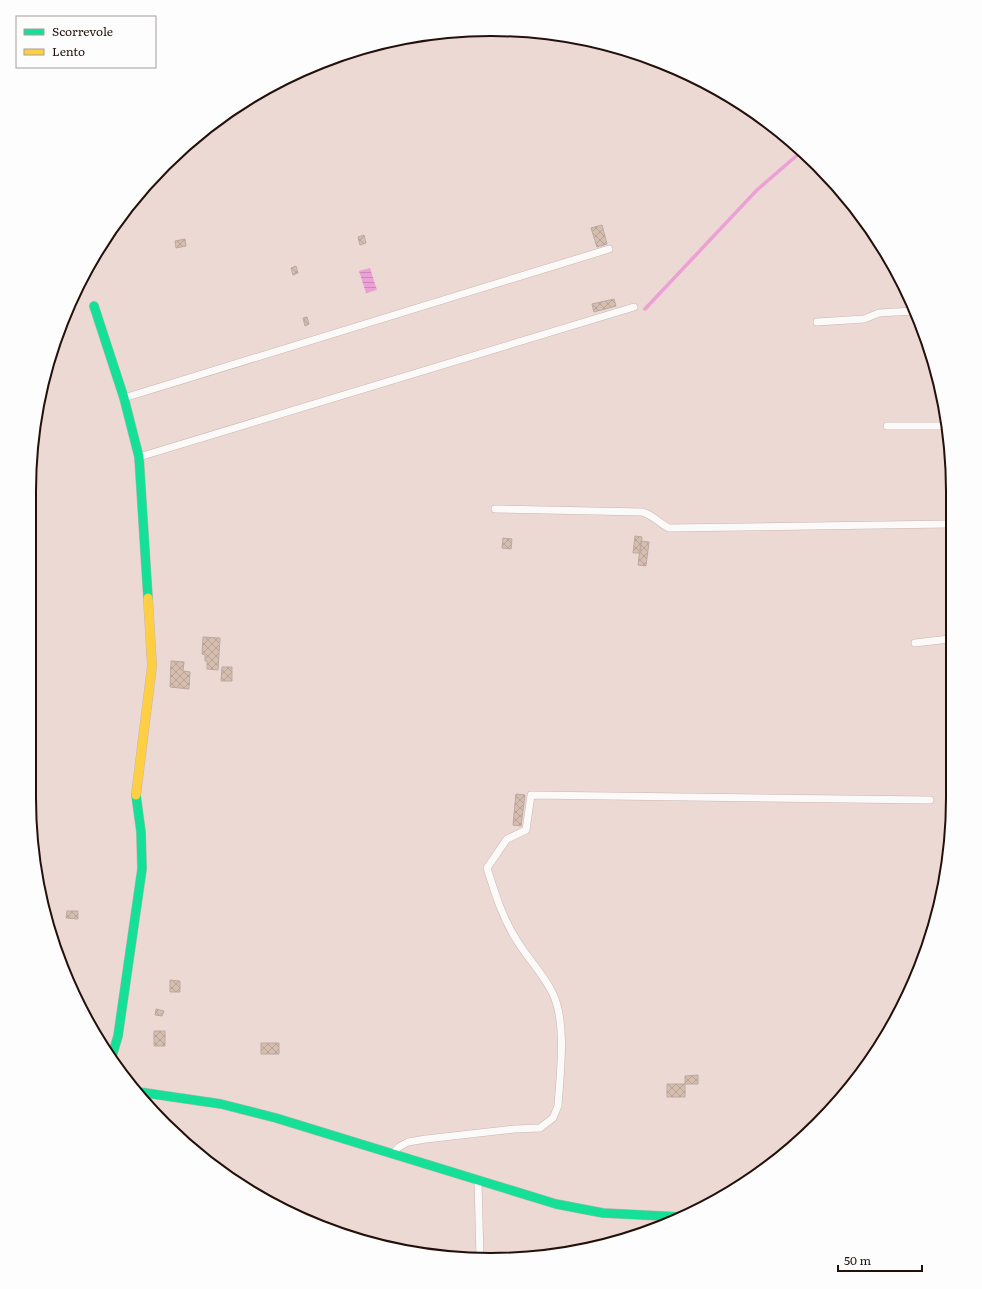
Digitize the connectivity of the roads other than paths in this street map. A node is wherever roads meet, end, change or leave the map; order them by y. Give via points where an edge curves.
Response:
1 (610, 249) dead end
2 (94, 306) dead end
3 (634, 307) dead end
4 (908, 311) edge
5 (817, 322) dead end
6 (124, 398) junction
7 (887, 426) dead end
8 (941, 426) edge
9 (139, 457) junction
10 (495, 509) dead end
11 (946, 524) edge
12 (946, 639) edge
13 (915, 643) dead end
14 (930, 800) dead end
15 (113, 1051) edge
16 (145, 1093) edge
17 (392, 1154) junction
18 (478, 1181) junction
19 (669, 1216) edge
20 (480, 1253) edge

1 - 6 lane
2 - 6 street
3 - 9 lane
4 - 5 lane via 879,313 864,319
6 - 9 street
7 - 8 lane
9 - 15 street via 152,666 136,794 142,869 118,1036
10 - 11 lane via 642,512 650,514 669,528
12 - 13 lane
14 - 17 lane via 531,795 526,830 507,839 487,868 506,922 544,979 558,1008 562,1031 558,1106 553,1118 540,1128 408,1142
16 - 17 street via 221,1104
17 - 18 street
18 - 19 street via 556,1204 603,1213
18 - 20 lane

